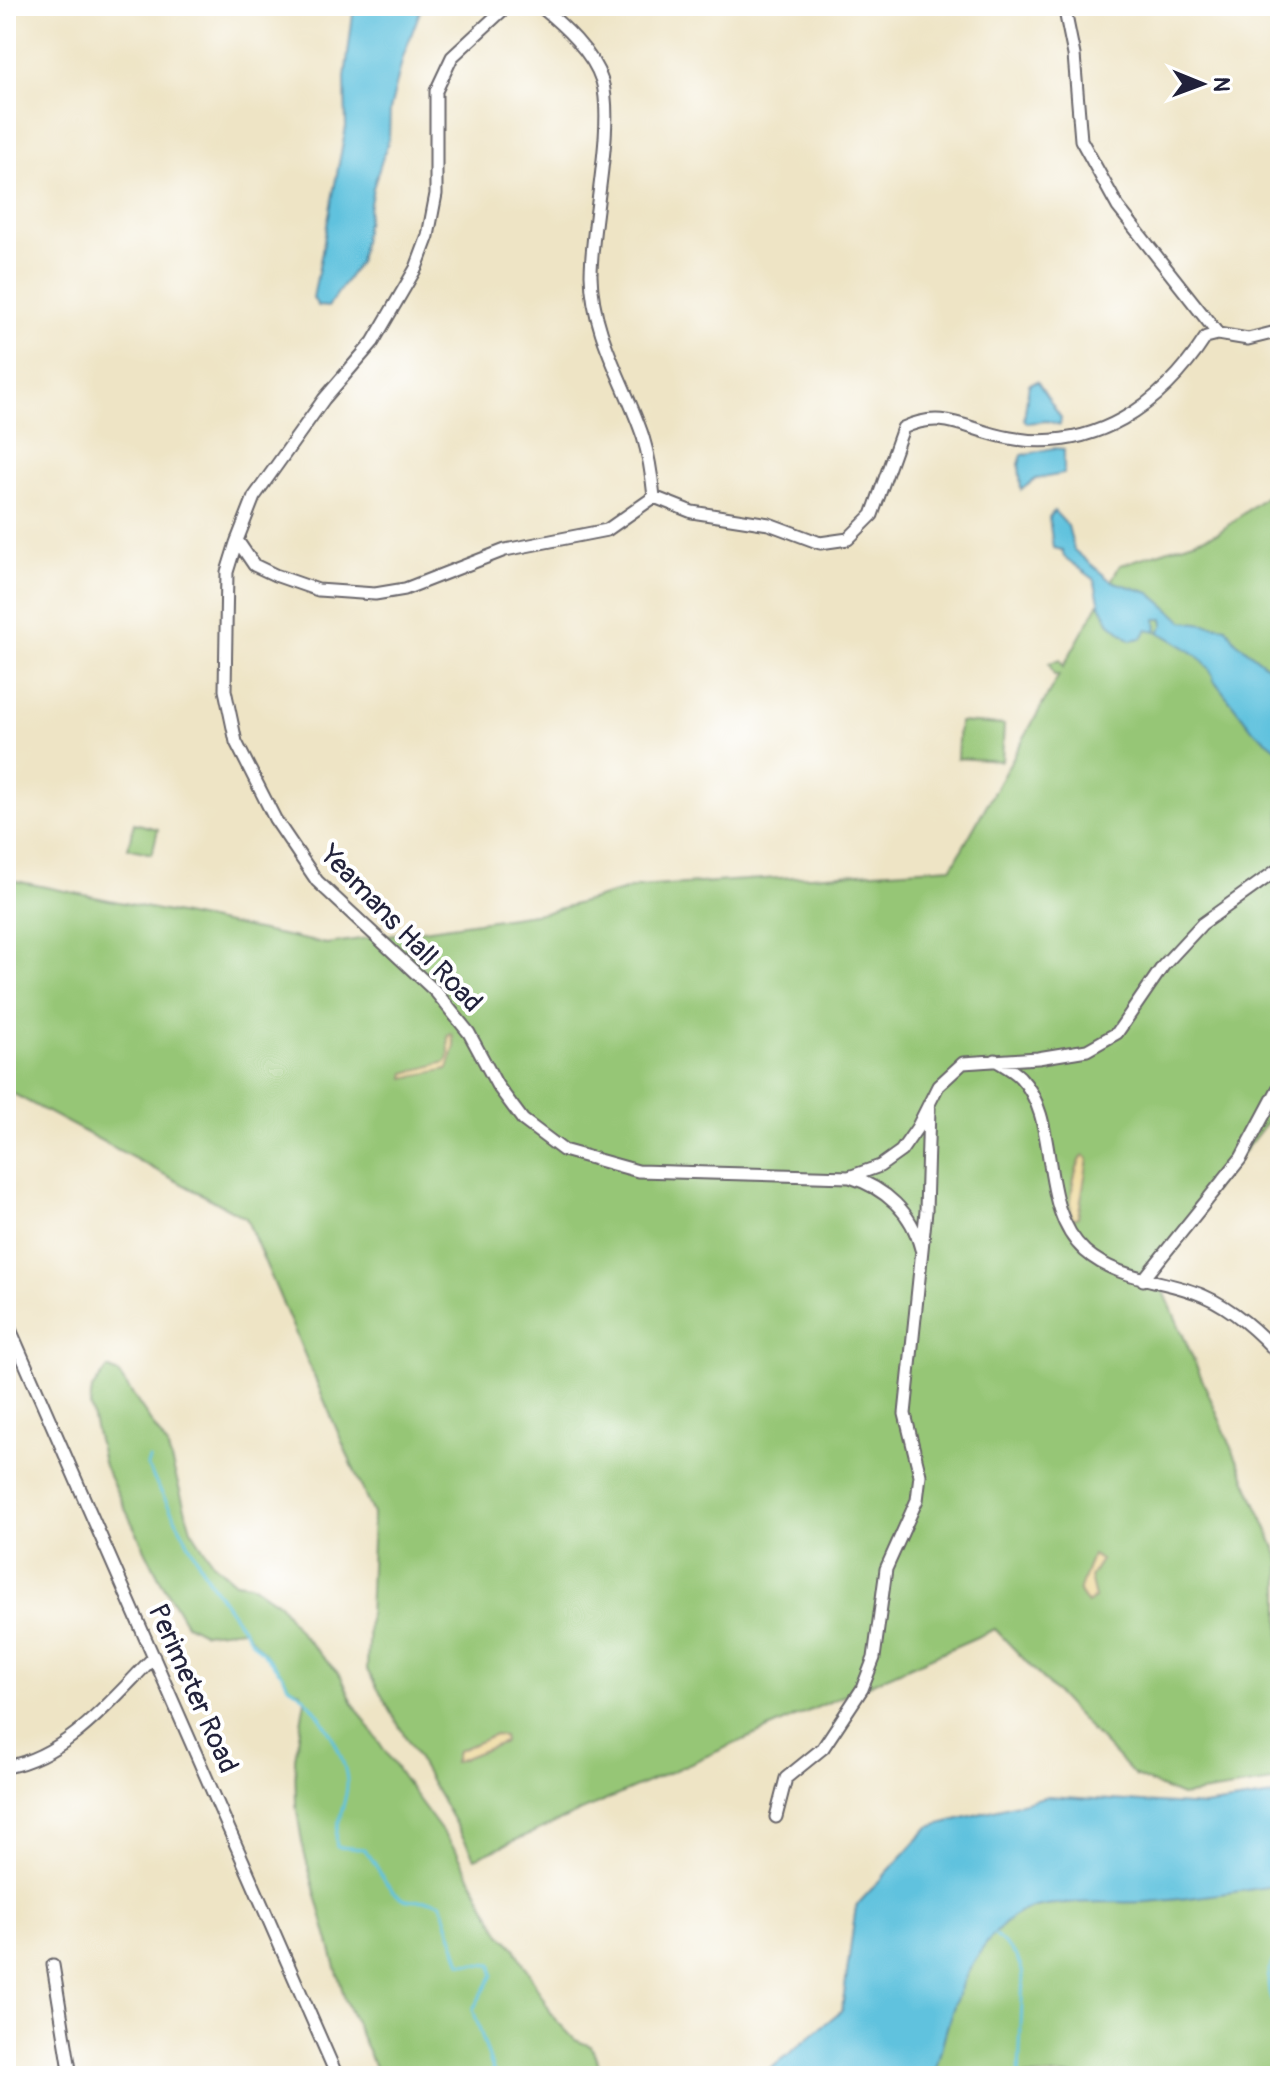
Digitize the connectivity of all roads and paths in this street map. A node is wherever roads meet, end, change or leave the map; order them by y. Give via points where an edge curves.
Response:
1 (507, 6) edge
2 (540, 6) edge
3 (1064, 6) edge
4 (1280, 331) edge
5 (1218, 334) junction
6 (654, 497) junction
7 (237, 540) junction
8 (1280, 868) edge
9 (995, 1059) junction
10 (1280, 1085) edge
11 (929, 1104) junction
12 (849, 1177) junction
13 (922, 1253) junction
14 (1143, 1280) junction
15 (6, 1320) edge
16 (1280, 1356) edge
17 (154, 1657) junction
18 (6, 1767) edge
19 (776, 1817) dead end
20 (53, 1965) dead end
21 (71, 2076) edge
22 (337, 2076) edge

1 - 7 street, Yeamans Hall Road via 452,57 436,91 436,194 416,268 373,342 324,399 254,497
2 - 6 street via 572,35 601,80 605,104 593,295 609,356 643,438
3 - 5 street via 1081,140 1118,207
4 - 5 street via 1248,339
5 - 6 street via 1206,337 1158,397 1094,435 1053,441 1011,438 939,418 924,418 903,428 872,515 848,539 820,543 769,524 692,512
6 - 7 street via 607,530 505,550 405,589 375,594 318,590 275,575 254,565
7 - 12 street, Yeamans Hall Road via 227,572 225,690 236,742 251,775 317,881 436,992 469,1033 523,1120 563,1150 638,1171
8 - 9 street, Yeamans Hall Road via 1202,924 1163,966 1117,1033 1087,1050
9 - 11 street, Yeamans Hall Road via 963,1063 938,1086
9 - 14 street via 1029,1089 1059,1211 1070,1233 1086,1252
10 - 14 street via 1241,1158
11 - 12 street, Yeamans Hall Road via 901,1151 880,1166
11 - 13 street
12 - 13 street via 868,1183 900,1208
13 - 19 street via 905,1414 920,1475 917,1500 886,1569 874,1658 862,1689 823,1748 786,1778
14 - 16 street via 1204,1296 1248,1325
15 - 17 street, Perimeter Road
17 - 18 street via 81,1730 39,1757
17 - 22 street, Perimeter Road
20 - 21 street

